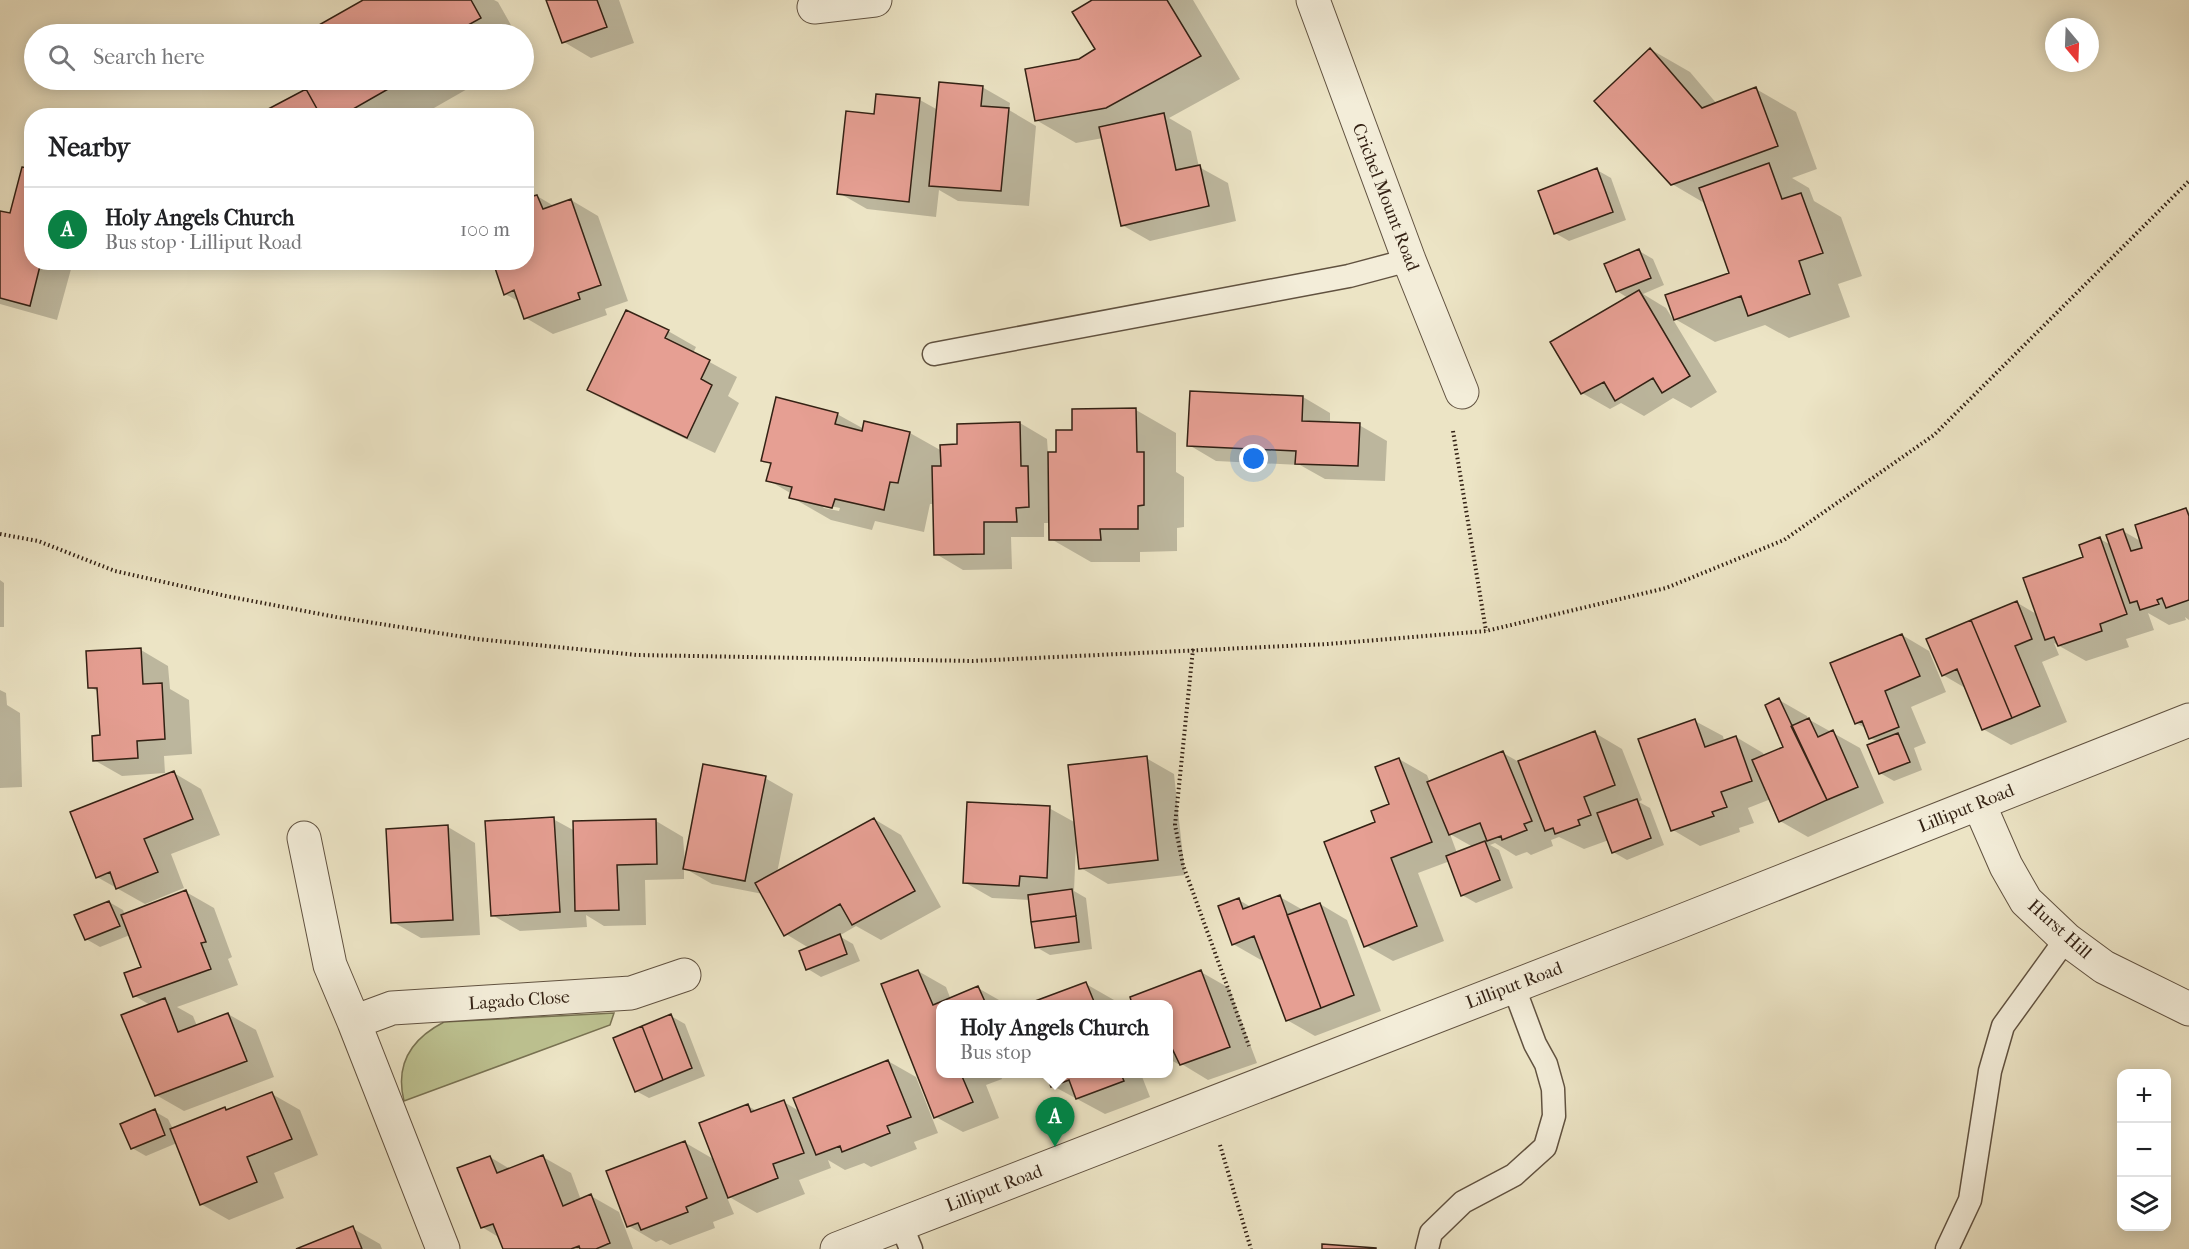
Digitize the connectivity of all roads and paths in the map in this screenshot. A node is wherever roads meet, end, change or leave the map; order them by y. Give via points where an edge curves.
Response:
1 (875, 0) edge
2 (1313, 0) edge
3 (814, 7) dead end
4 (2189, 181) edge
5 (1409, 260) junction
6 (934, 354) dead end
7 (1462, 392) dead end
8 (1453, 430) dead end
9 (0, 534) edge
10 (1486, 631) junction
11 (1192, 649) junction
12 (2189, 720) edge
13 (1979, 804) junction
14 (304, 838) dead end
15 (2066, 939) junction
16 (684, 975) dead end
17 (1514, 985) junction
18 (2189, 1009) edge
19 (354, 1022) junction
20 (1263, 1082) junction
21 (1211, 1103) junction
22 (906, 1237) edge
23 (442, 1249) edge
24 (837, 1249) edge
25 (1251, 1249) edge
26 (1427, 1249) edge
27 (1947, 1249) edge

1 - 3 street
2 - 5 street, Crichel Mount Road
4 - 10 path via 1934,435 1784,540 1666,588
5 - 6 lane via 1349,276
5 - 7 street, Crichel Mount Road
8 - 10 path
9 - 11 path via 38,541 116,571 226,596 477,639 614,653 972,661
10 - 11 path via 1328,644
11 - 20 path via 1175,825 1183,865
12 - 13 street, Lilliput Road
13 - 15 street, Hurst Hill via 2026,902
13 - 17 street, Lilliput Road
14 - 19 street via 330,965
15 - 18 street, Hurst Hill via 2104,967
15 - 27 lane via 2003,1026 1990,1071 1970,1200
16 - 19 street, Lagado Close via 631,993 392,1008
17 - 20 street, Lilliput Road
17 - 26 lane via 1553,1089 1554,1116 1545,1147 1514,1175 1463,1202 1431,1233
19 - 23 street
20 - 21 street, Lilliput Road
21 - 22 street, Lilliput Road
21 - 25 path via 1223,1161
22 - 24 street, Lilliput Road

